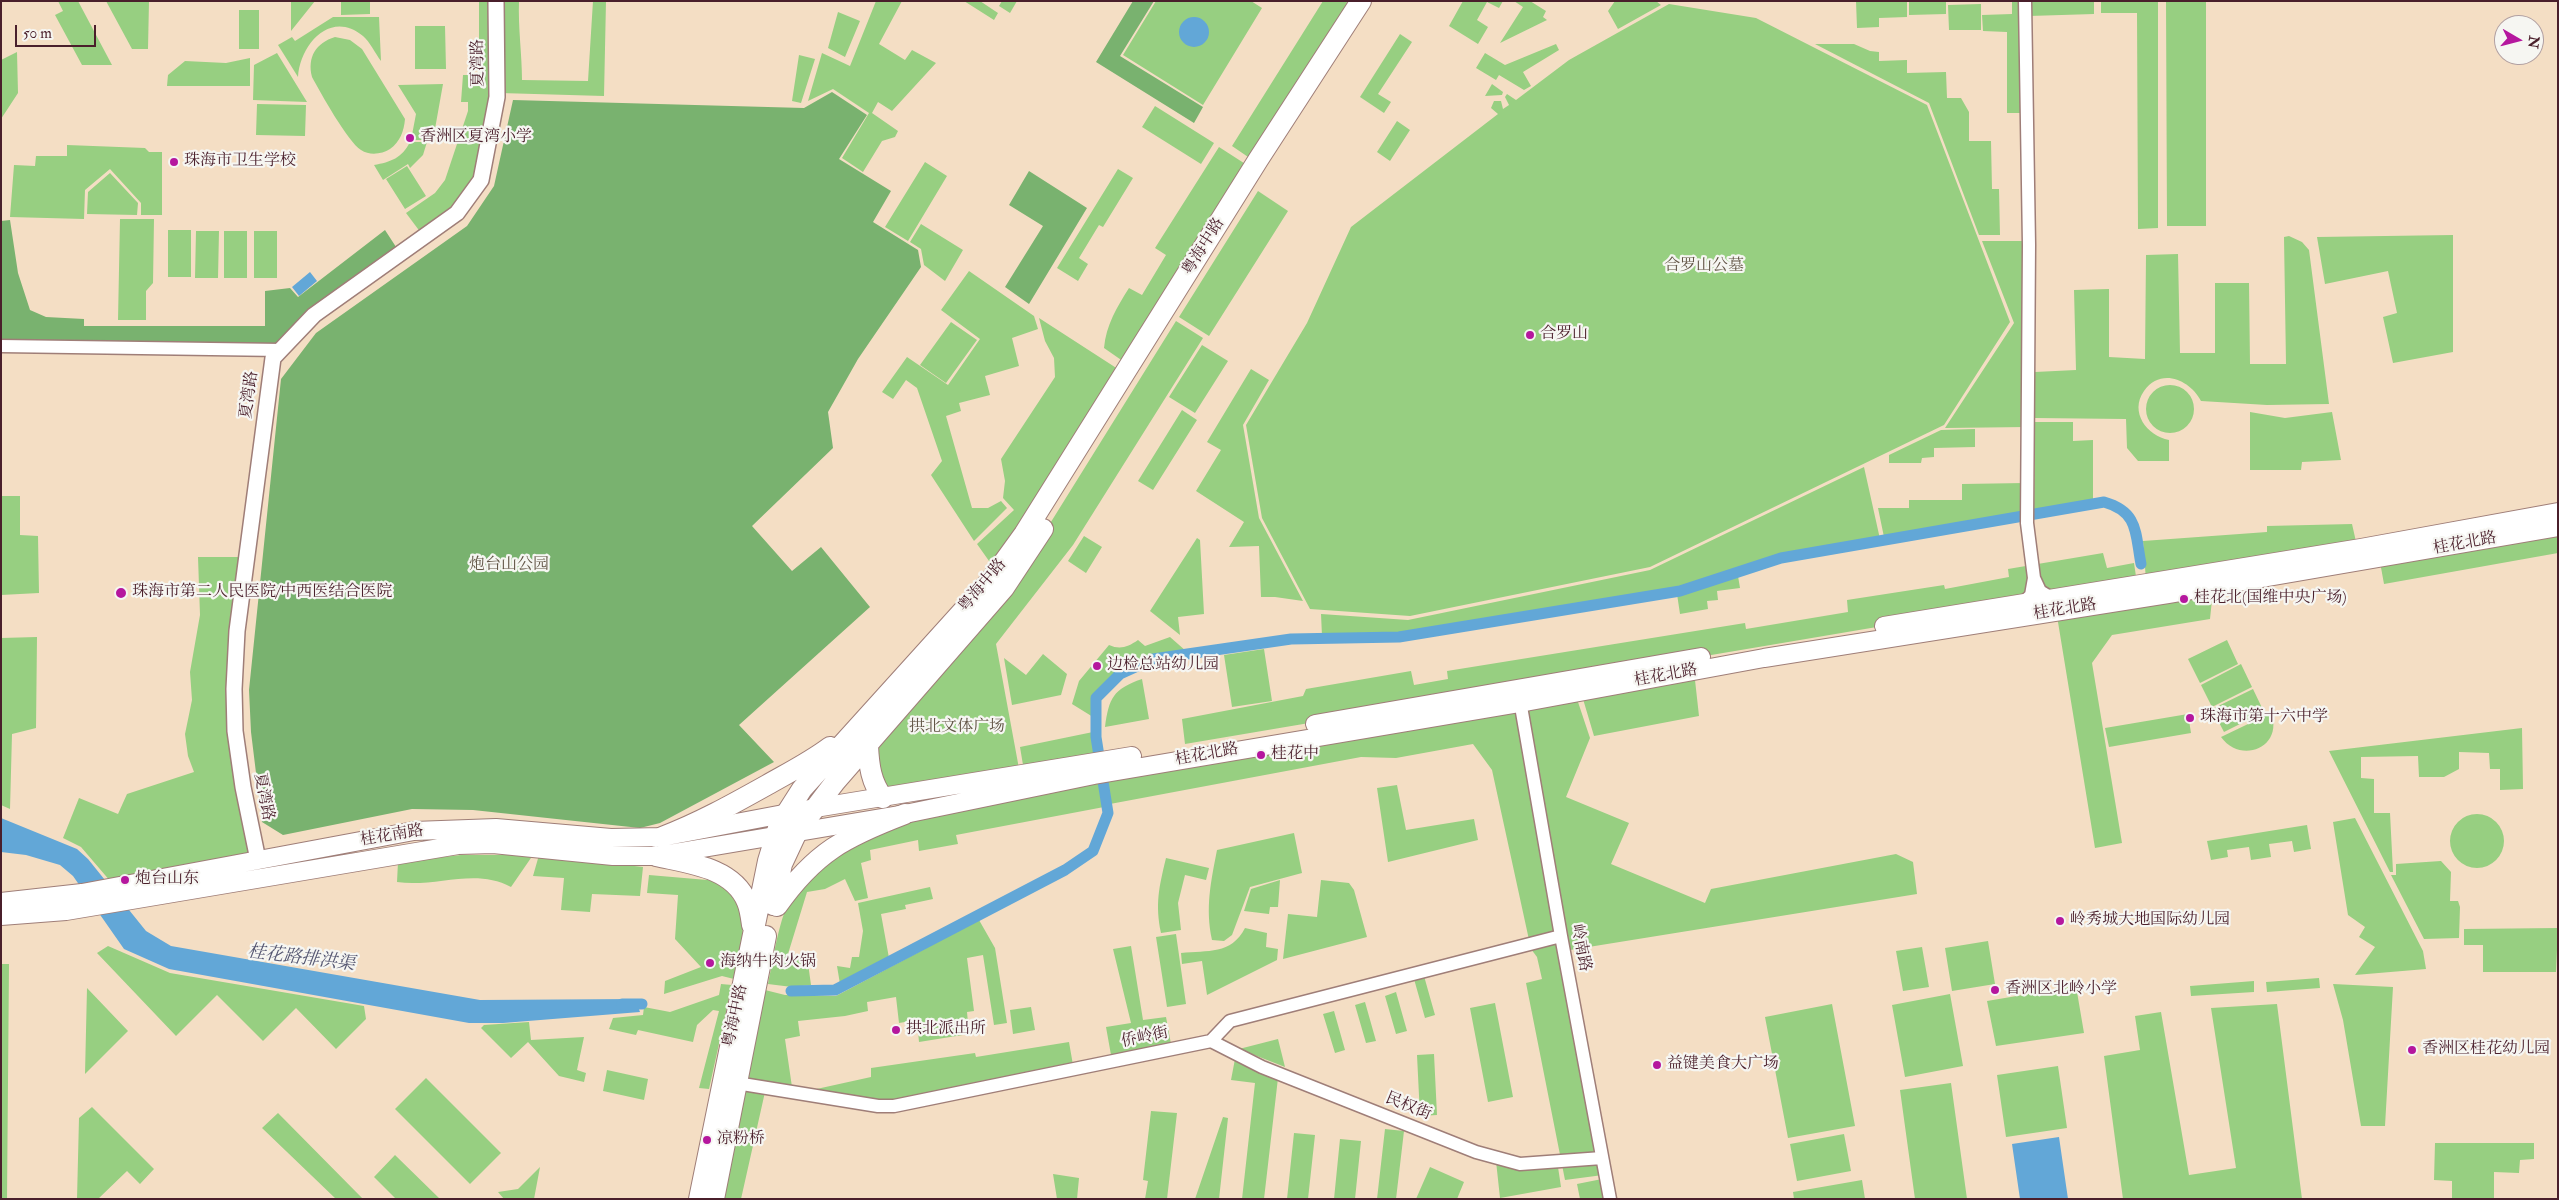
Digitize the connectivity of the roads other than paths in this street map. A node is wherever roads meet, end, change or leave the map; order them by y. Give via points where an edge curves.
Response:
1 (496, 1) edge
2 (1361, 1) edge
3 (1377, 1) edge
4 (2025, 1) edge
5 (1, 346) edge
6 (281, 350) junction
7 (2558, 512) edge
8 (2555, 527) edge
9 (2314, 563) junction
10 (2034, 578) junction
11 (2052, 598) junction
12 (2022, 604) junction
13 (1519, 696) junction
14 (866, 721) junction
15 (868, 746) junction
16 (1092, 769) junction
17 (883, 798) junction
18 (815, 808) junction
19 (786, 814) junction
20 (905, 814) junction
21 (797, 832) junction
22 (775, 835) junction
23 (662, 837) junction
24 (656, 856) junction
25 (258, 860) junction
26 (120, 894) junction
27 (86, 900) junction
28 (1, 902) edge
29 (1, 916) edge
30 (770, 916) junction
31 (754, 930) junction
32 (1561, 936) junction
33 (1211, 1041) junction
34 (730, 1082) junction
35 (1602, 1158) junction
36 (699, 1199) edge
37 (714, 1199) edge
38 (1610, 1199) edge

1 - 6 street, 夏湾路 via 497,97 481,180 457,213 314,315
2 - 14 highway, 粤海中路 via 1024,534 990,581
3 - 15 highway, 粤海中路 via 1264,174 1035,543 1004,588
4 - 10 street via 2029,240 2028,517
5 - 6 street
6 - 25 street, 夏湾路 via 273,358 236,631 235,731
7 - 9 main road, 桂花北路
8 - 9 main road, 桂花北路
8 - 9 main road
9 - 11 main road, 桂花北路
9 - 13 main road, 桂花北路
10 - 11 street via 2040,591
10 - 12 street via 2031,595
11 - 12 main road, 桂花北路
12 - 13 main road, 桂花北路
13 - 16 main road, 桂花北路
13 - 32 street, 岭南路
14 - 19 highway, 粤海中路 via 802,789
14 - 23 highway via 816,758 689,827
15 - 17 highway via 875,788
15 - 18 highway, 粤海中路
16 - 17 main road, 桂花北路
16 - 20 main road, 桂花北路
17 - 18 main road, 桂花北路
18 - 19 main road, 桂花北路
18 - 21 highway, 粤海中路
19 - 22 highway, 粤海中路
19 - 23 main road, 桂花南路
20 - 21 main road, 桂花北路
20 - 30 highway via 856,833 826,853 803,872
21 - 22 main road, 桂花北路
21 - 30 highway, 粤海中路 via 782,864
22 - 24 main road, 桂花南路
22 - 31 highway, 粤海中路
23 - 25 main road, 桂花南路 via 611,838 496,828 457,828 414,831
24 - 26 main road, 桂花南路 via 613,856 493,844 458,845
24 - 31 highway via 701,866 730,881 740,889 747,902
25 - 26 main road, 桂花南路
26 - 27 main road, 桂花南路
27 - 28 main road, 桂花南路
27 - 29 main road, 桂花南路 via 66,911
30 - 34 highway, 粤海中路
31 - 34 highway, 粤海中路
32 - 33 street via 1230,1020
32 - 35 street, 岭南路
33 - 34 street, 侨岭街 via 894,1106
33 - 35 street, 民权街 via 1262,1067 1476,1152 1520,1164
34 - 36 highway, 粤海中路
34 - 37 highway, 粤海中路
35 - 38 street, 岭南路

